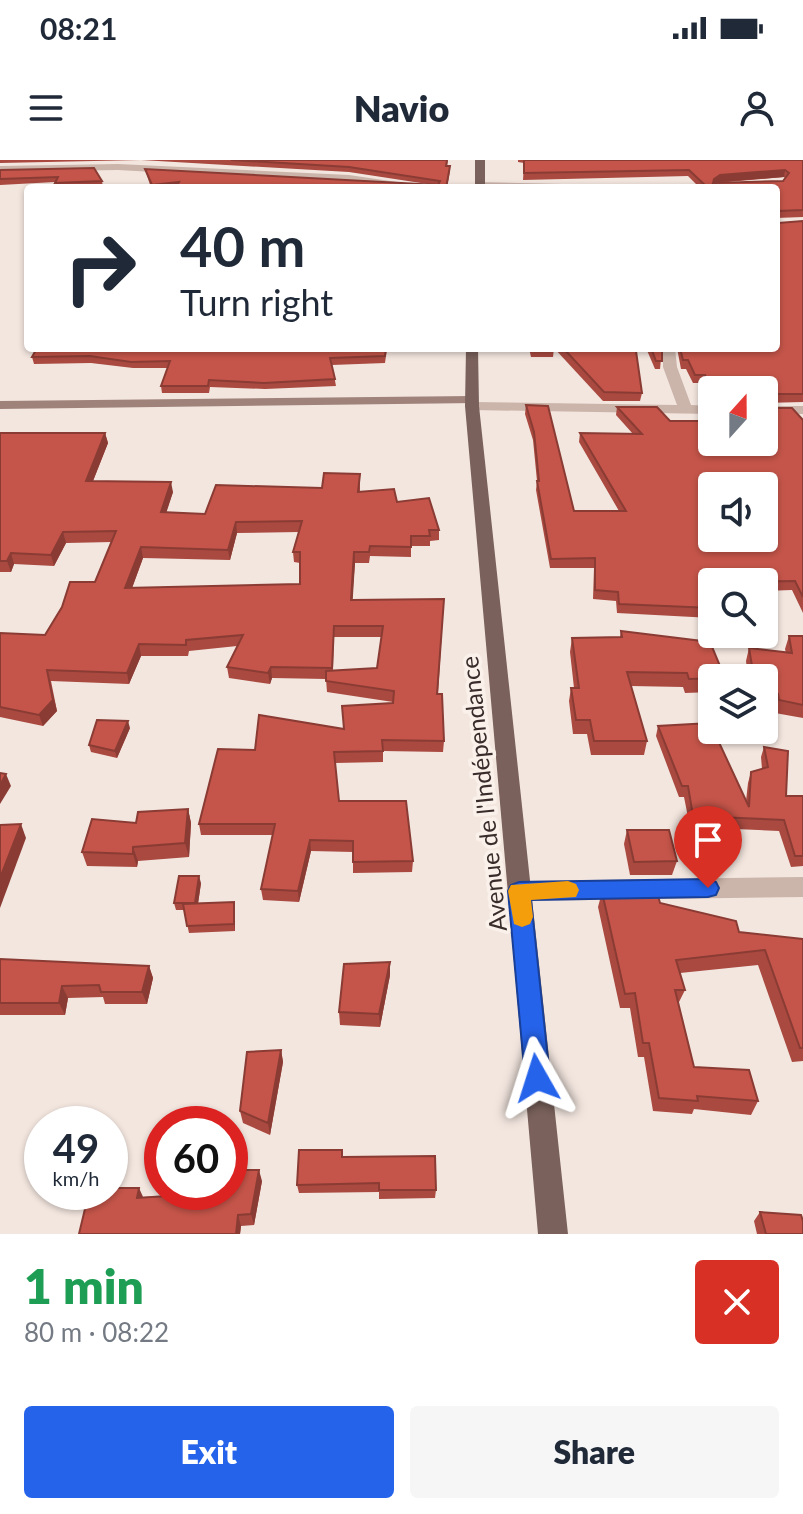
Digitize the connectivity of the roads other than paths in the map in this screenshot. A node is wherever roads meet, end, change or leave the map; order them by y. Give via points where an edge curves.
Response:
1 (480, 160) edge
2 (0, 169) edge
3 (399, 184) edge
4 (480, 184) edge
5 (472, 352) edge
6 (669, 352) edge
7 (472, 403) junction
8 (0, 405) edge
9 (685, 409) junction
10 (698, 409) edge
11 (778, 410) edge
12 (803, 410) edge
13 (803, 887) edge
14 (519, 891) junction
15 (553, 1234) edge

1 - 4 main road
2 - 3 street via 118,167
5 - 7 main road, Avenue de l'Indépendance
6 - 9 street
7 - 8 street
7 - 9 street
7 - 14 main road, Avenue de l'Indépendance
9 - 10 street
11 - 12 street
13 - 14 street
14 - 15 main road, Avenue de l'Indépendance

